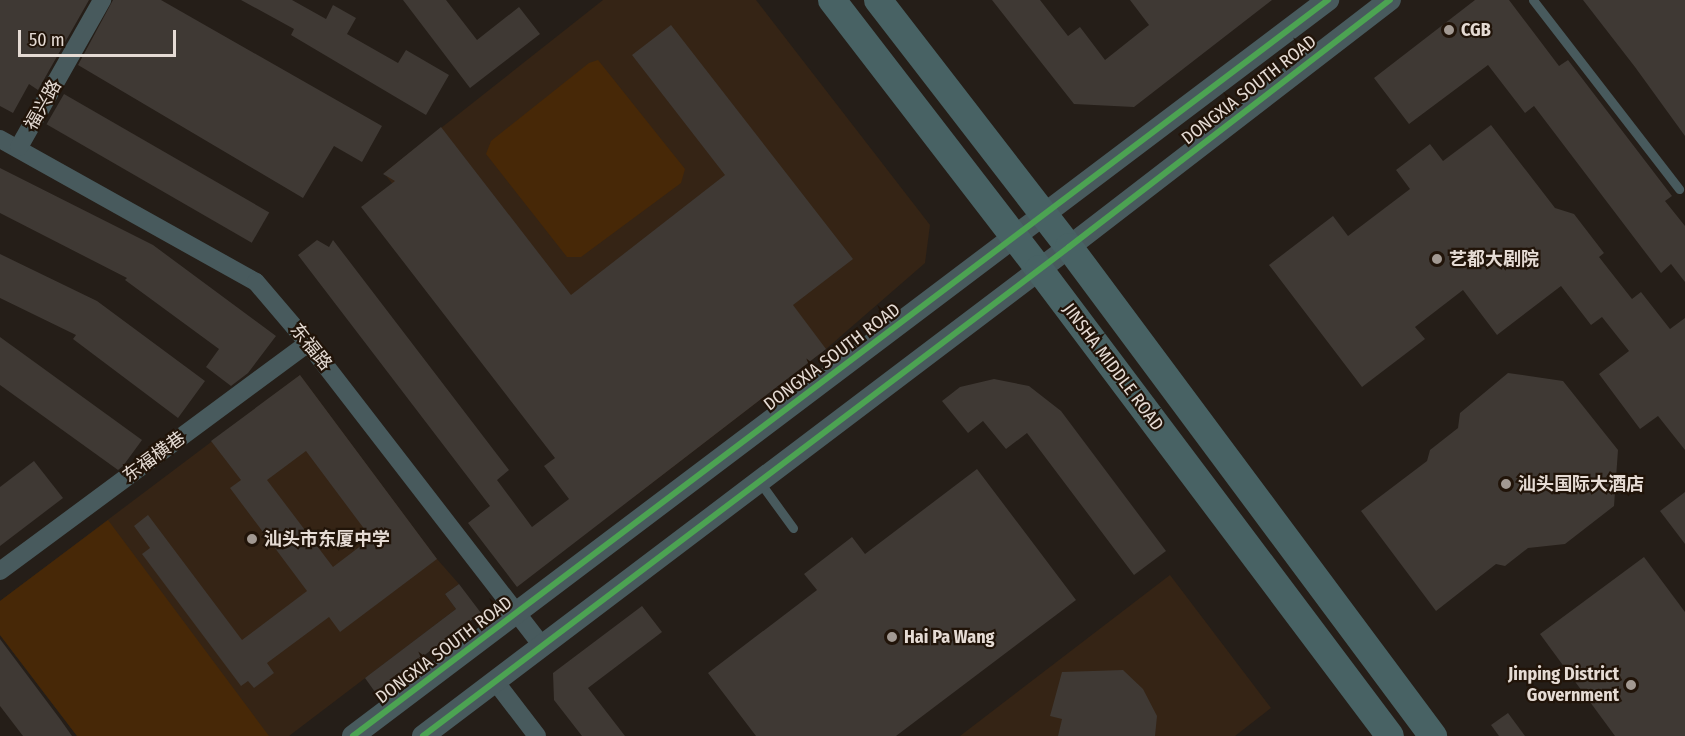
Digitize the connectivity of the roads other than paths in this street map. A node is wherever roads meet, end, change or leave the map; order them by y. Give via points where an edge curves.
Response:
1 (102, 0) edge
2 (832, 0) edge
3 (878, 0) edge
4 (1328, 0) edge
5 (1390, 0) edge
6 (1533, 0) edge
7 (0, 139) edge
8 (19, 147) junction
9 (1679, 189) dead end
10 (1044, 215) junction
11 (1015, 237) junction
12 (1069, 247) junction
13 (1039, 269) junction
14 (308, 343) junction
15 (759, 481) junction
16 (793, 528) dead end
17 (0, 571) edge
18 (518, 613) junction
19 (542, 646) junction
20 (495, 681) junction
21 (353, 736) edge
22 (423, 736) edge
23 (537, 736) edge
24 (1390, 736) edge
25 (1433, 736) edge

1 - 8 street, 福兴路
2 - 11 main road, JINSHA MIDDLE ROAD
3 - 10 main road, JINSHA MIDDLE ROAD
4 - 10 street, DONGXIA SOUTH ROAD
5 - 12 street, DONGXIA SOUTH ROAD
6 - 9 lane
7 - 8 street, 东福路
8 - 14 street, 东福路 via 256,282
10 - 11 street, DONGXIA SOUTH ROAD
10 - 12 main road, JINSHA MIDDLE ROAD
11 - 13 main road, JINSHA MIDDLE ROAD
11 - 18 street, DONGXIA SOUTH ROAD
12 - 13 street, DONGXIA SOUTH ROAD
12 - 25 main road, JINSHA MIDDLE ROAD
13 - 15 street, DONGXIA SOUTH ROAD
13 - 24 main road, JINSHA MIDDLE ROAD
14 - 17 street, 东福横巷
14 - 18 street, 东福路
15 - 16 lane
15 - 19 street, DONGXIA SOUTH ROAD
18 - 19 street, 东福路
18 - 21 street, DONGXIA SOUTH ROAD
19 - 20 street, DONGXIA SOUTH ROAD
20 - 22 street, DONGXIA SOUTH ROAD
20 - 23 street

